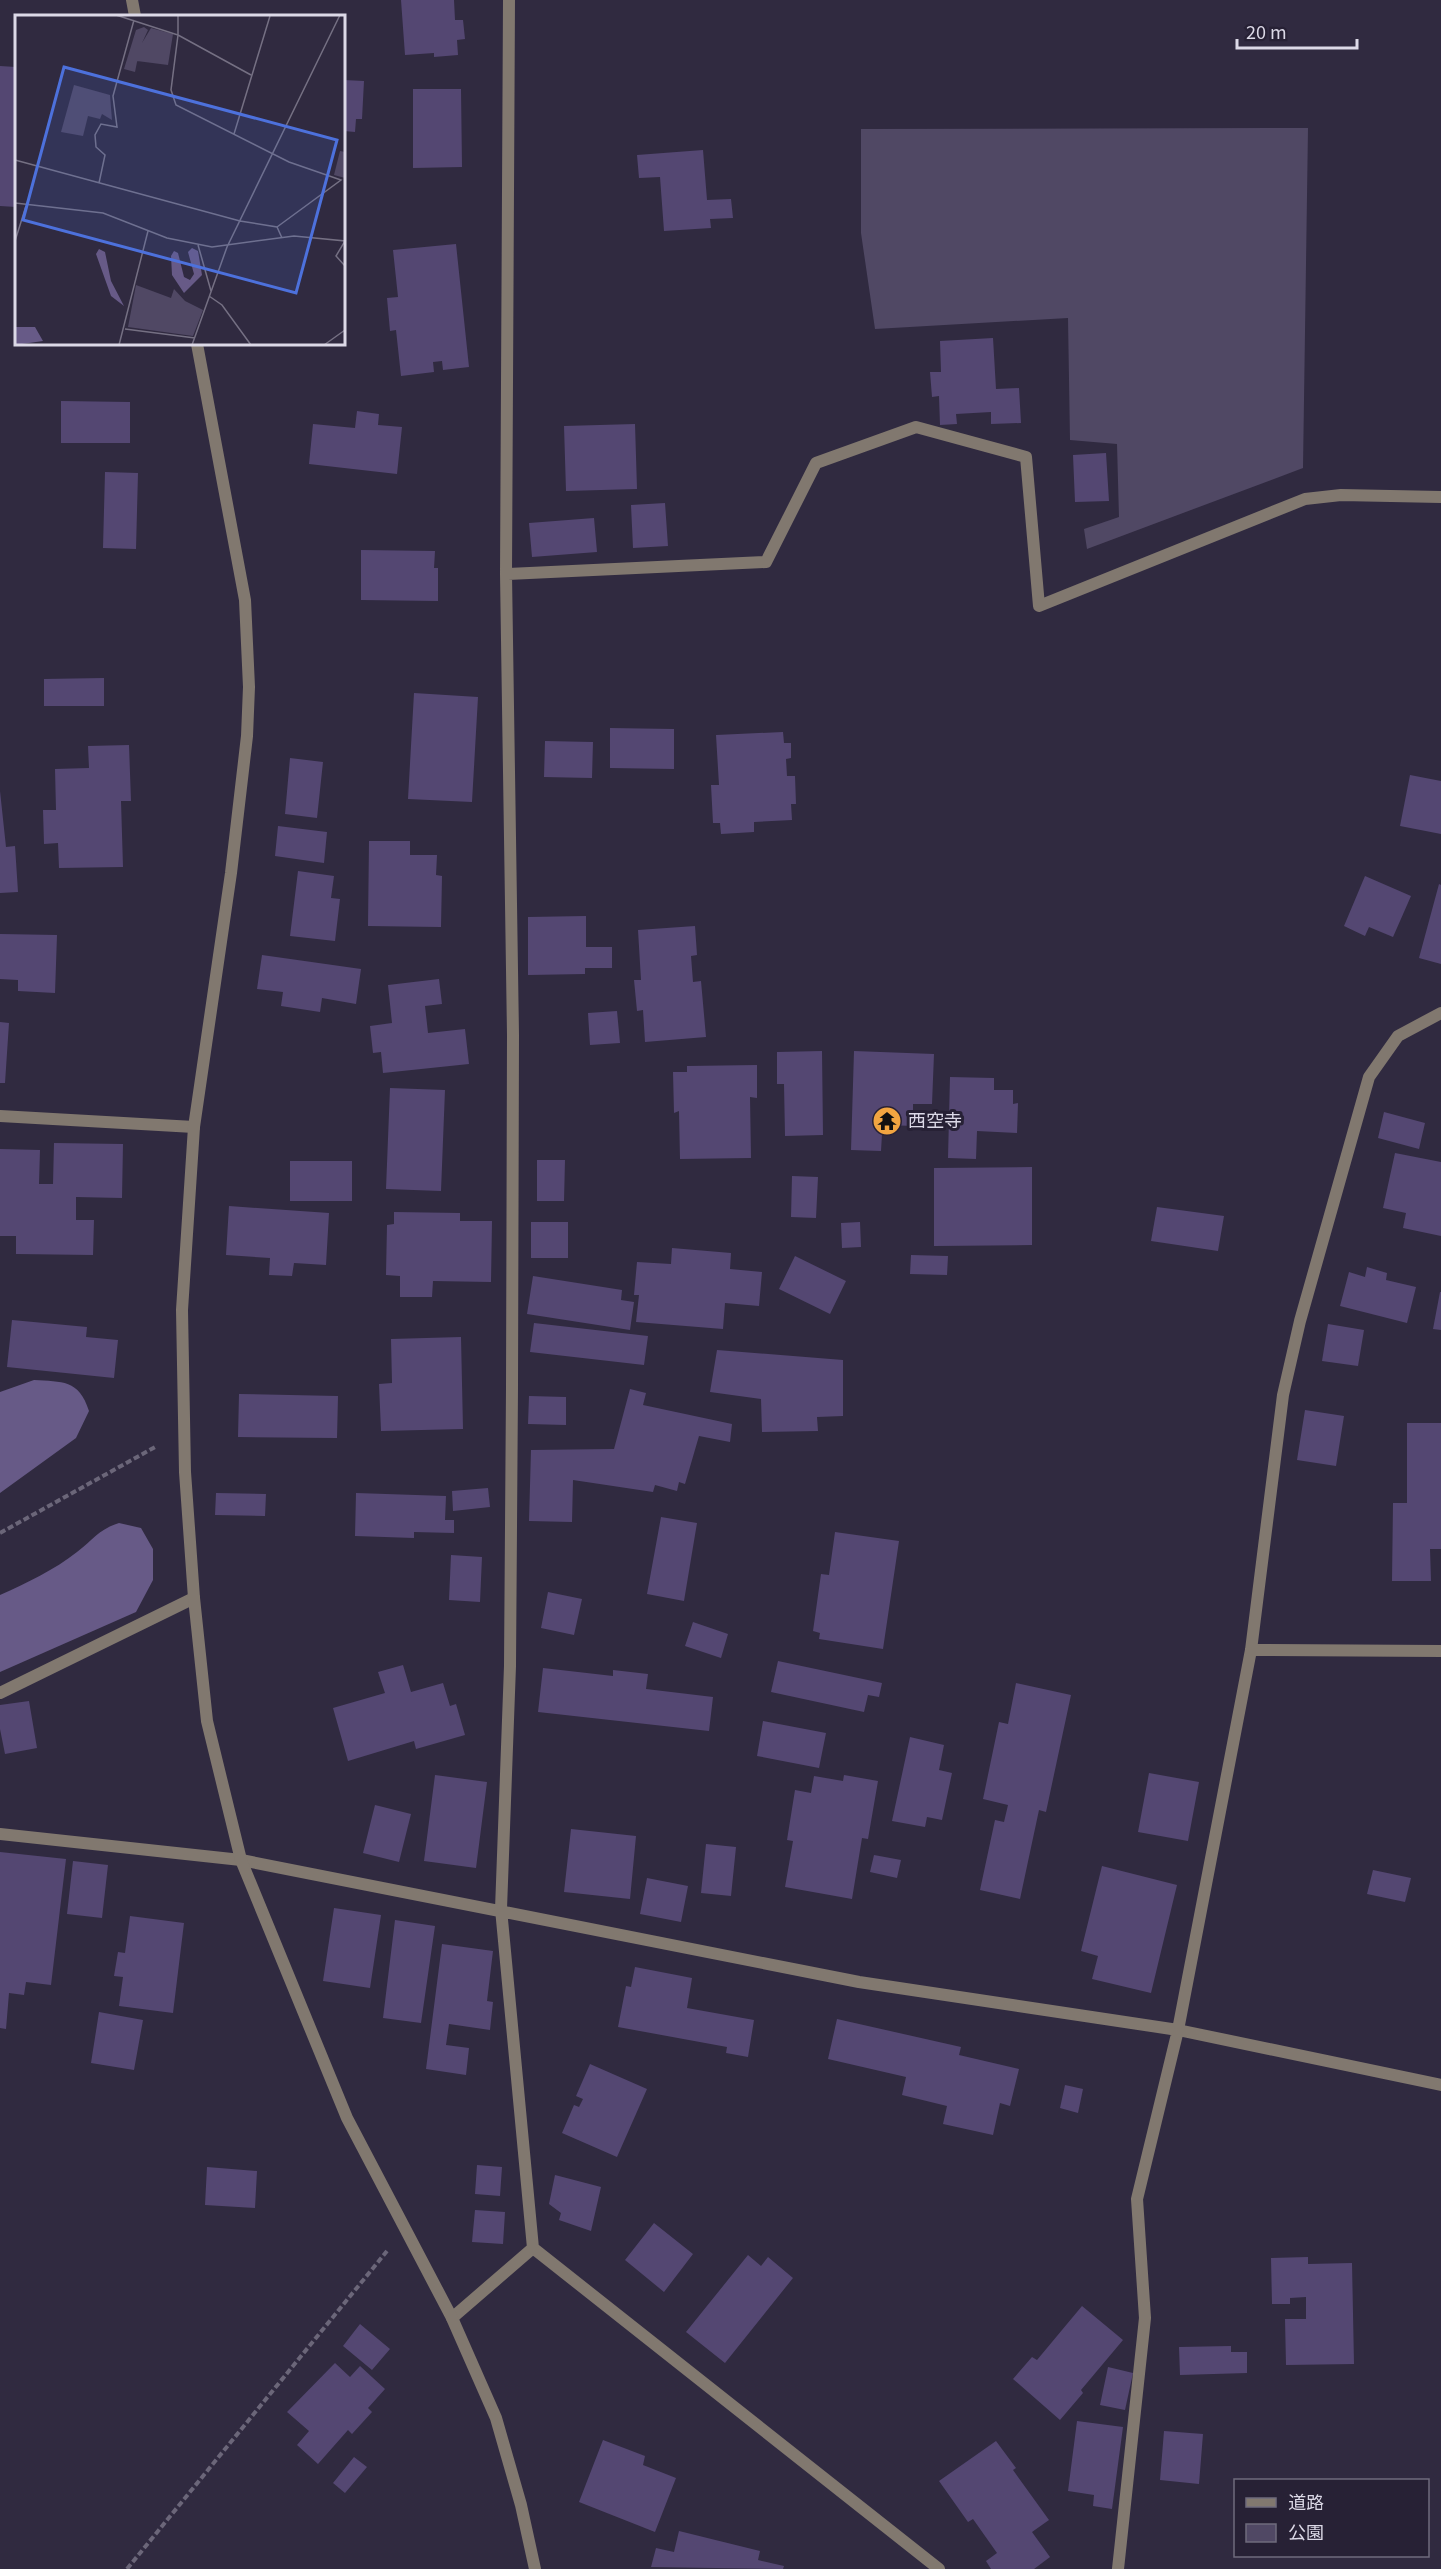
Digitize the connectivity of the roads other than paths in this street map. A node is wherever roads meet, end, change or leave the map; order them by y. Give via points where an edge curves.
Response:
1 (132, 0) edge
2 (509, 0) edge
3 (135, 15) edge
4 (197, 345) edge
5 (1441, 497) edge
6 (506, 574) junction
7 (1441, 1013) edge
8 (0, 1116) edge
9 (194, 1127) junction
10 (194, 1598) junction
11 (1251, 1650) junction
12 (1441, 1651) edge
13 (0, 1693) edge
14 (0, 1834) edge
15 (241, 1860) junction
16 (501, 1910) junction
17 (1178, 2030) junction
18 (1441, 2085) edge
19 (533, 2248) junction
20 (452, 2318) junction
21 (535, 2569) edge
22 (939, 2569) edge
23 (1118, 2569) edge

1 - 3 street
2 - 6 street
4 - 9 street via 245,600 249,687 231,873
5 - 6 street via 1341,495 1305,499 1039,606 1026,457 916,427 816,463 766,562
6 - 16 street via 513,1094 510,1666
7 - 11 street via 1398,1036 1369,1077 1283,1395
8 - 9 street
9 - 10 street via 182,1310 184,1431
10 - 13 street
10 - 15 street via 207,1721
11 - 12 street
11 - 17 street
14 - 15 street
15 - 16 street
15 - 20 street via 347,2118
16 - 17 street via 859,1982
16 - 19 street
17 - 18 street
17 - 23 street via 1137,2199 1145,2318
19 - 20 street
19 - 22 street
20 - 21 street via 496,2418

